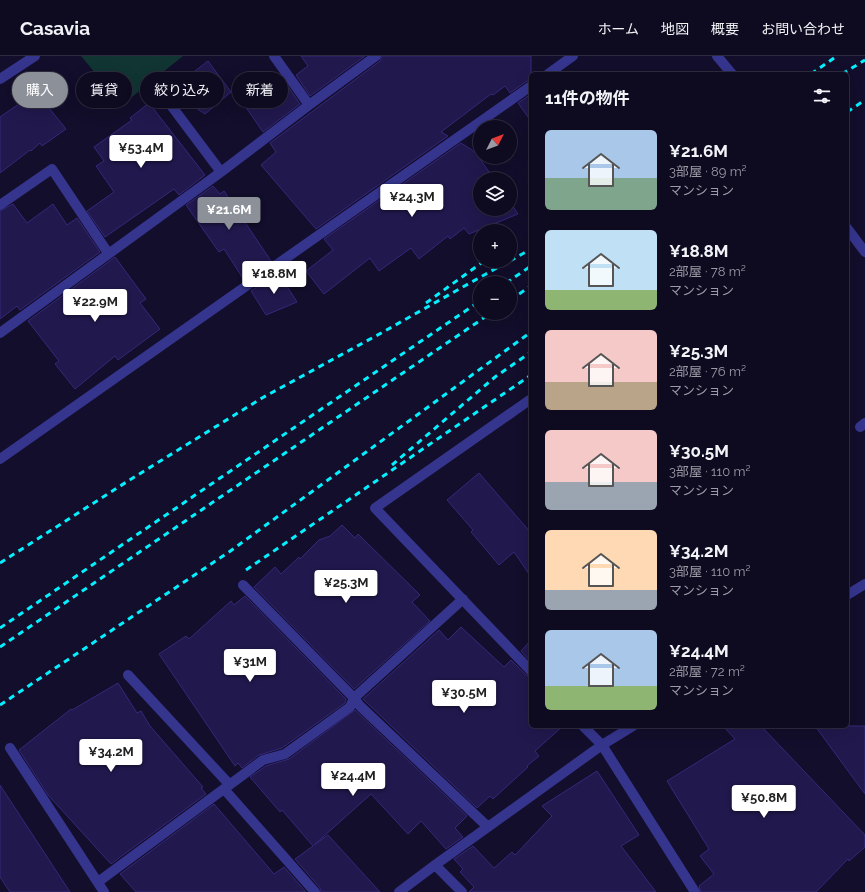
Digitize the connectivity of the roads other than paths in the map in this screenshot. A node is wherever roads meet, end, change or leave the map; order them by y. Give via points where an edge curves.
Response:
1 (35, 56) edge
2 (274, 56) edge
3 (376, 56) edge
4 (573, 56) edge
5 (717, 56) edge
6 (551, 72) edge
7 (730, 72) edge
8 (0, 80) edge
9 (529, 87) edge
10 (309, 105) junction
11 (173, 108) edge
12 (221, 172) junction
13 (0, 205) edge
14 (849, 231) edge
15 (865, 252) edge
16 (108, 253) junction
17 (0, 333) edge
18 (529, 400) edge
19 (0, 459) edge
20 (865, 584) edge
21 (243, 585) dead end
22 (849, 595) edge
23 (463, 599) junction
24 (529, 669) edge
25 (128, 674) dead end
26 (354, 698) junction
27 (585, 728) edge
28 (630, 728) edge
29 (602, 745) junction
30 (10, 748) dead end
31 (227, 786) junction
32 (488, 827) junction
33 (435, 864) junction
34 (98, 882) junction
35 (104, 892) edge
36 (316, 892) edge
37 (399, 892) edge
38 (462, 892) edge
39 (696, 892) edge

1 - 8 street
2 - 10 street
3 - 10 street
4 - 6 street
5 - 7 street
9 - 19 street
10 - 12 street
11 - 12 street
12 - 16 street
13 - 16 street via 52,169
14 - 15 street
16 - 17 street
18 - 23 street via 375,508
20 - 22 street
21 - 26 street
23 - 24 street
23 - 26 street
25 - 31 street
26 - 31 street via 350,707 285,754 263,760
26 - 32 street
27 - 29 street
28 - 29 street
29 - 32 street
29 - 39 street
30 - 34 street
31 - 34 street
31 - 36 street
32 - 33 street
33 - 37 street
33 - 38 street
34 - 35 street

